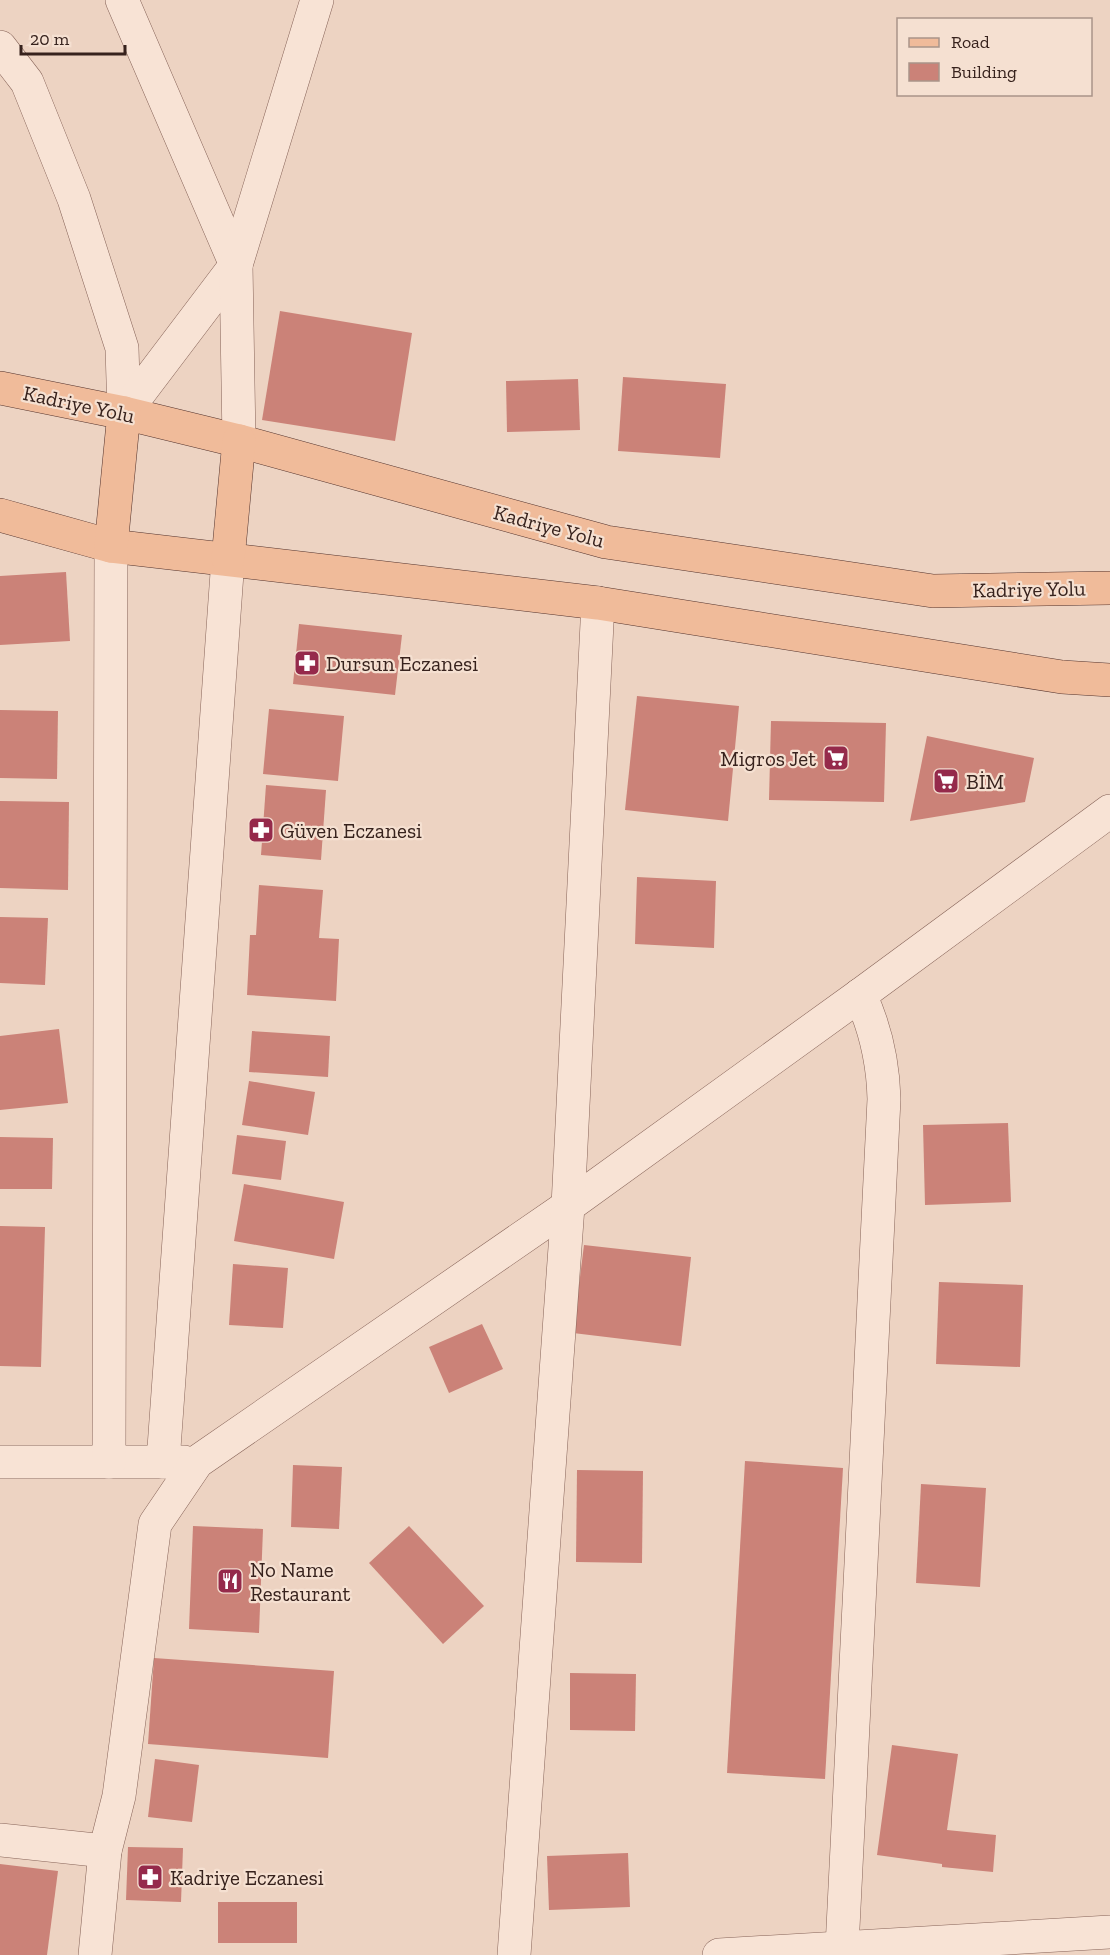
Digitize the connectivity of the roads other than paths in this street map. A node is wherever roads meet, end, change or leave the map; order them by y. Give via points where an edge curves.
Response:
1 (122, 0) edge
2 (317, 0) edge
3 (0, 46) edge
4 (236, 265) junction
5 (0, 388) edge
6 (124, 413) junction
7 (240, 441) junction
8 (0, 515) edge
9 (111, 546) junction
10 (228, 560) junction
11 (1110, 588) edge
12 (598, 603) junction
13 (1110, 680) edge
14 (1110, 811) edge
15 (860, 995) junction
16 (568, 1206) junction
17 (0, 1462) edge
18 (110, 1462) junction
19 (163, 1462) junction
20 (197, 1462) junction
21 (0, 1840) edge
22 (105, 1851) junction
23 (1110, 1932) edge
24 (842, 1948) junction
25 (757, 1954) edge
26 (95, 1955) edge
27 (514, 1955) edge
28 (719, 1955) edge

1 - 4 street
2 - 4 street
3 - 6 street via 27,82 74,199 122,348
4 - 6 street
4 - 7 street
5 - 6 main road, Kadriye Yolu
6 - 7 main road, Kadriye Yolu
6 - 9 main road
7 - 10 main road
7 - 11 main road, Kadriye Yolu via 606,542 933,591
8 - 9 main road
9 - 10 main road
9 - 18 street
10 - 12 main road
10 - 19 street
12 - 13 main road via 1062,677
12 - 16 street
14 - 15 street
15 - 16 street
15 - 24 street via 877,1040 884,1099
16 - 20 street
16 - 27 street
17 - 18 street
18 - 19 street
19 - 20 street
20 - 22 street via 155,1524 119,1796
21 - 22 street
22 - 26 street
23 - 24 street
24 - 25 street
25 - 28 street

